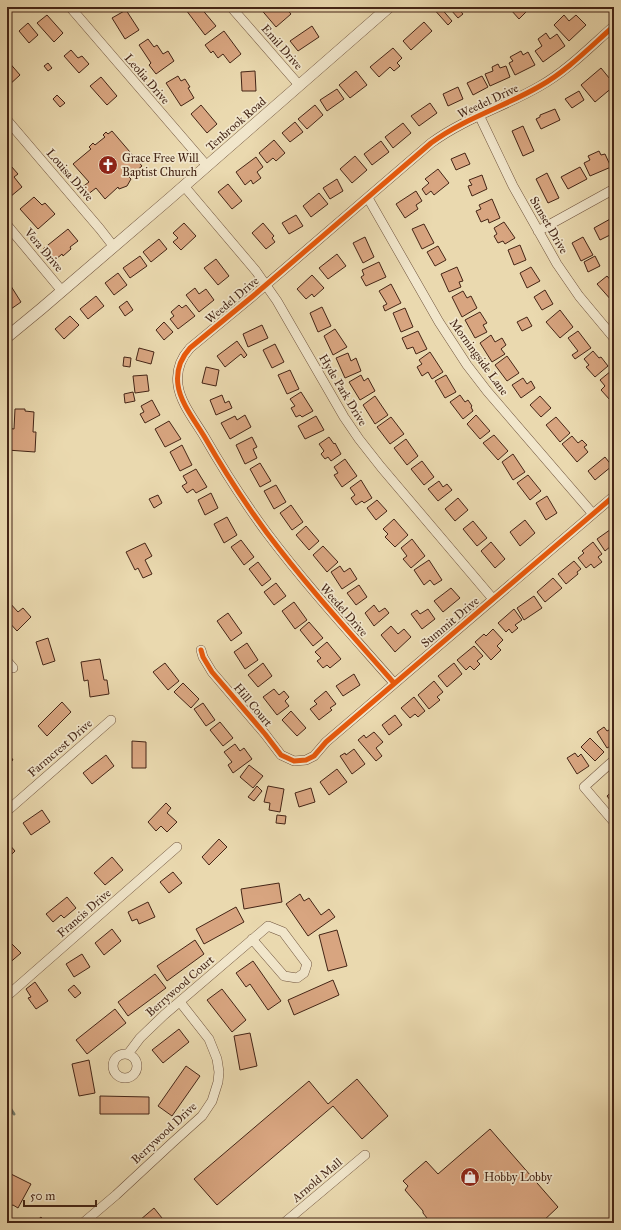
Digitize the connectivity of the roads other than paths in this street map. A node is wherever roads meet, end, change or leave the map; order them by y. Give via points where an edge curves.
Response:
1 (70, 7) edge
2 (232, 7) edge
3 (389, 7) edge
4 (614, 26) edge
5 (299, 85) junction
6 (480, 115) junction
7 (7, 120) edge
8 (207, 166) junction
9 (184, 186) junction
10 (614, 189) edge
11 (368, 198) junction
12 (7, 225) edge
13 (538, 231) junction
14 (114, 247) junction
15 (266, 285) junction
16 (62, 291) junction
17 (613, 333) edge
18 (7, 337) edge
19 (614, 496) edge
20 (593, 514) junction
21 (493, 599) junction
22 (201, 650) dead end
23 (394, 684) junction
24 (111, 720) dead end
25 (614, 760) edge
26 (299, 761) joint
27 (7, 811) edge
28 (614, 822) edge
29 (177, 847) dead end
30 (252, 939) junction
31 (7, 996) edge
32 (180, 1002) junction
33 (128, 1054) dead end
34 (365, 1155) dead end
35 (83, 1223) edge
36 (284, 1223) edge

1 - 8 street, Leolia Drive
2 - 5 street, Emil Drive
3 - 5 street, Tenbrook Road
4 - 6 street, Weedel Drive via 550,80
5 - 8 street, Tenbrook Road
6 - 11 street, Weedel Drive via 452,128 431,143
6 - 13 street, Sunset Drive via 507,175
7 - 14 street, Louisa Drive
8 - 9 street, Tenbrook Road
9 - 14 street, Tenbrook Road
9 - 15 street, Hyde Park Drive
10 - 13 street
11 - 15 street, Weedel Drive
11 - 20 street, Morningside Lane via 439,322 467,365
12 - 16 street, Vera Drive
13 - 17 street, Sunset Drive via 571,286
14 - 16 street, Tenbrook Road
15 - 21 street, Hyde Park Drive via 361,442
15 - 23 street, Weedel Drive via 187,352 178,371 180,392 216,457 263,528
16 - 18 street, Tenbrook Road
19 - 20 street, Summit Drive
20 - 21 street, Summit Drive
21 - 23 street, Summit Drive
22 - 26 street, Hill Court via 212,672 277,750 287,759
23 - 26 street, Summit Drive via 326,742 314,756
24 - 27 street, Farmcrest Drive
25 - 28 street via 584,787
29 - 31 street, Francis Drive
30 - 30 street, Berrywood Court via 284,976 297,978 304,973 307,964 283,932 268,926
30 - 32 street, Berrywood Court
32 - 33 street, Berrywood Court via 140,1038
32 - 35 street, Berrywood Drive via 209,1039 217,1059 218,1082 212,1101 202,1116
34 - 36 street, Arnold Mall

